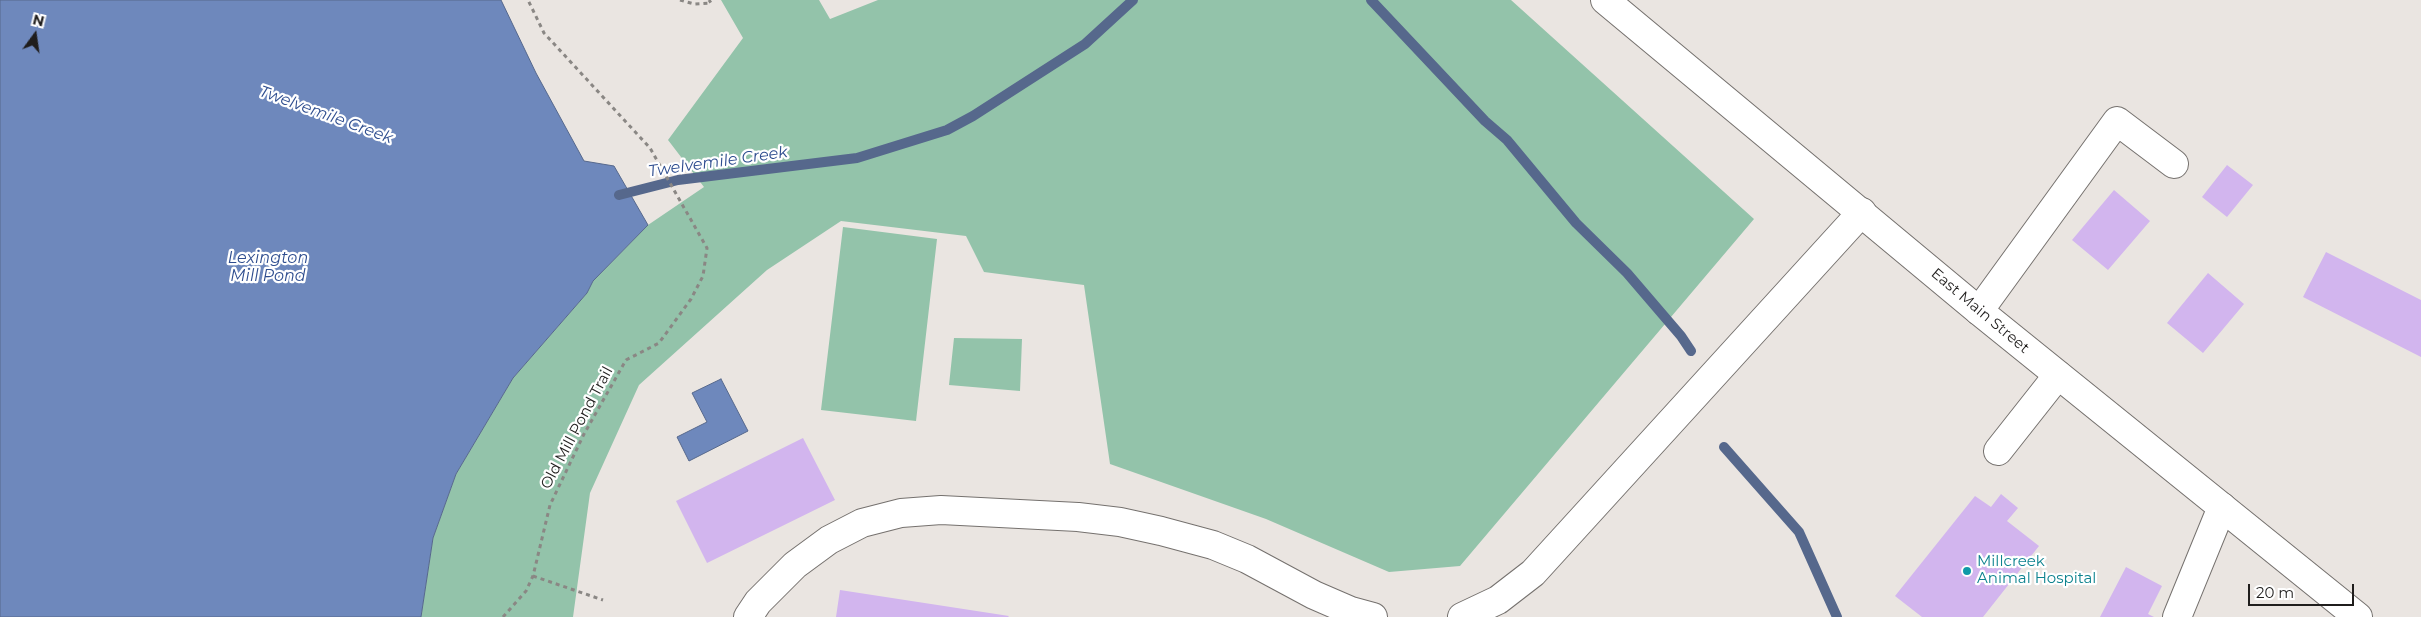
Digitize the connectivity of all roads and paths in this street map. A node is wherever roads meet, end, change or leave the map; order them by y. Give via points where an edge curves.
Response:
1 (528, 0) edge
2 (680, 0) edge
3 (708, 0) edge
4 (1605, 0) edge
5 (2174, 164) dead end
6 (1862, 212) junction
7 (1979, 311) junction
8 (2058, 375) junction
9 (1998, 451) dead end
10 (2222, 507) junction
11 (533, 576) junction
12 (602, 600) dead end
13 (2351, 615) edge
14 (503, 617) edge
15 (748, 617) edge
16 (1373, 617) edge
17 (1462, 617) edge
18 (2177, 617) edge

1 - 11 path, Old Mill Pond Trail via 544,33 650,148 707,248 703,276 691,299 659,342 626,360 593,418 550,505
2 - 3 path via 694,4 711,3
4 - 6 street, East Main Street
5 - 7 street via 2117,121
6 - 7 street, East Main Street
6 - 17 street via 1533,573 1498,600
7 - 8 street, East Main Street
8 - 9 street
8 - 10 street, East Main Street
10 - 13 street, East Main Street
10 - 18 street
11 - 12 path
11 - 14 path, Old Mill Pond Trail via 526,591
15 - 16 street via 758,602 795,565 828,540 862,523 901,513 940,510 1078,517 1161,531 1247,559 1314,595 1351,612

